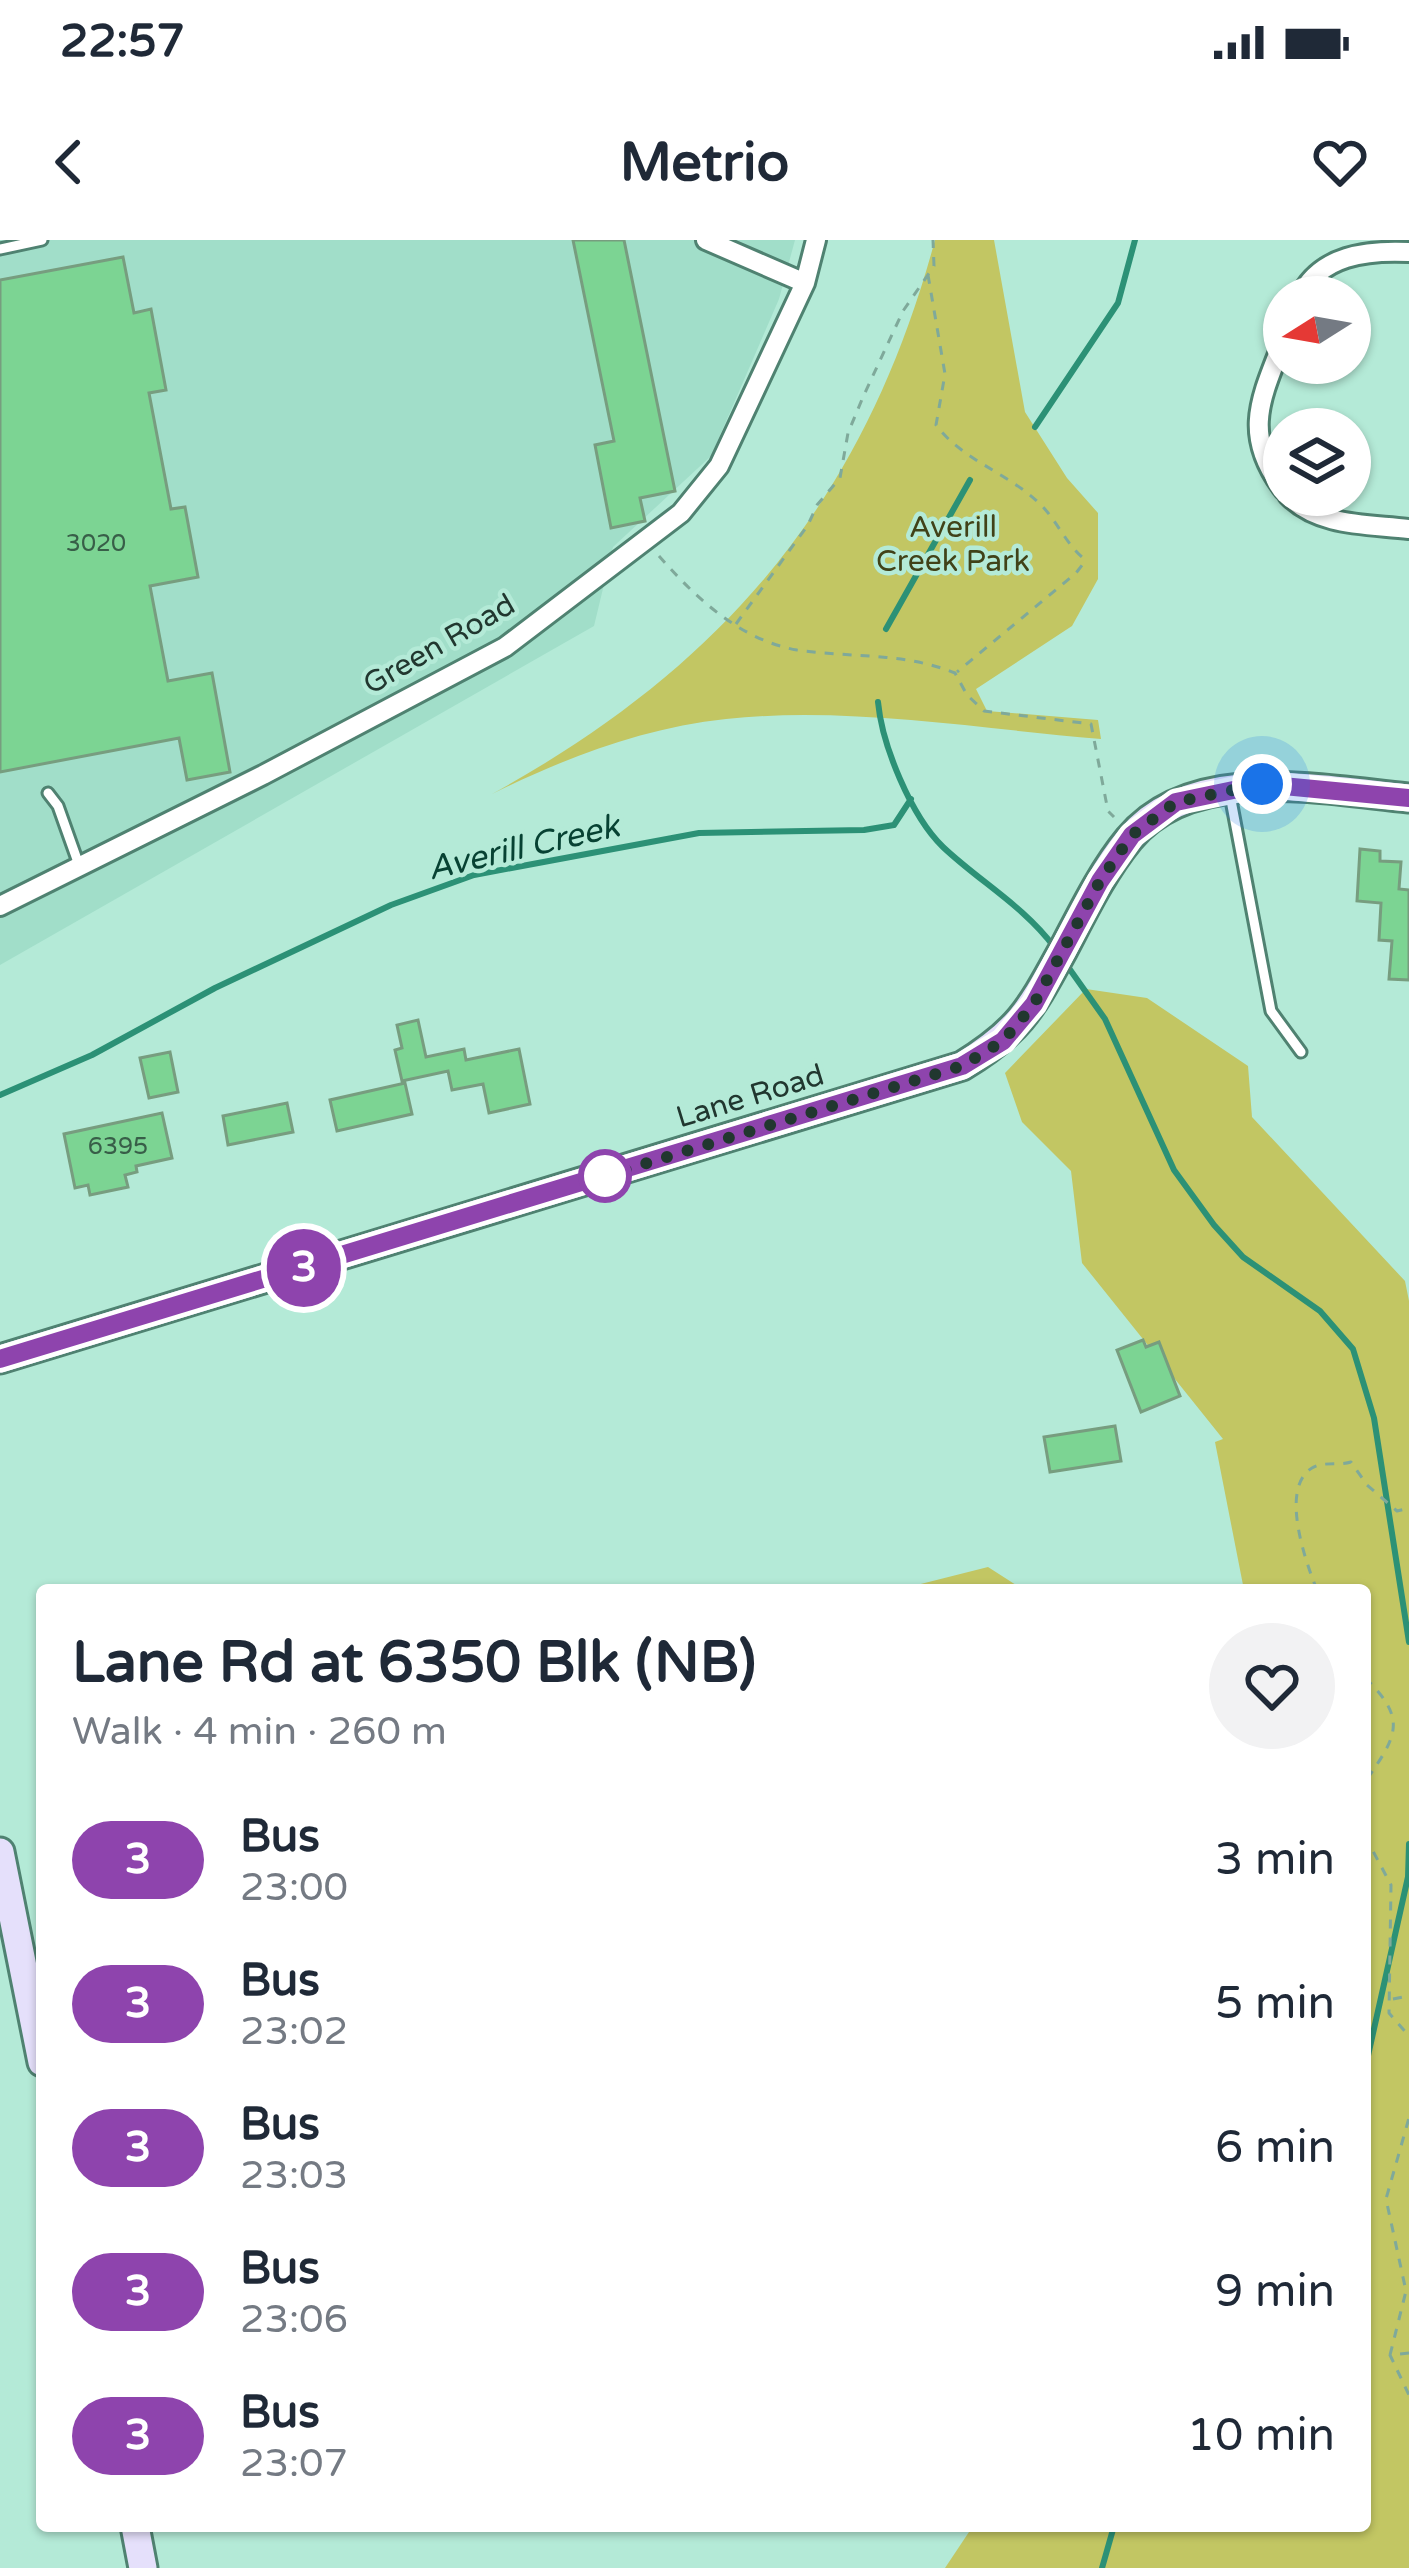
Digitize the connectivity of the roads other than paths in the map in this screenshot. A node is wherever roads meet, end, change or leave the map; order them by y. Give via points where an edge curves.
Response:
1 (42, 240) edge
2 (706, 240) edge
3 (816, 240) edge
4 (0, 249) edge
5 (1409, 252) edge
6 (1314, 276) edge
7 (805, 283) junction
8 (1267, 384) edge
9 (1263, 448) edge
10 (1321, 516) edge
11 (1409, 529) edge
12 (1229, 791) junction
13 (48, 793) dead end
14 (1409, 798) edge
15 (80, 866) junction
16 (0, 906) edge
17 (1301, 1052) dead end
18 (0, 1359) edge
19 (0, 1852) edge
20 (36, 2032) edge
21 (136, 2532) edge
22 (143, 2568) edge

1 - 4 lane
2 - 7 street
3 - 7 street, Green Road
5 - 6 street via 1337,261
7 - 15 street, Green Road via 719,466 681,513 505,647
8 - 9 street via 1258,407
10 - 11 street
12 - 14 street, Lane Road via 1262,784
12 - 17 lane via 1271,1011
12 - 18 street, Lane Road via 1176,802 1132,835 1034,1004 1003,1041 962,1066
13 - 15 lane
15 - 16 street, Green Road
19 - 20 street
21 - 22 street

